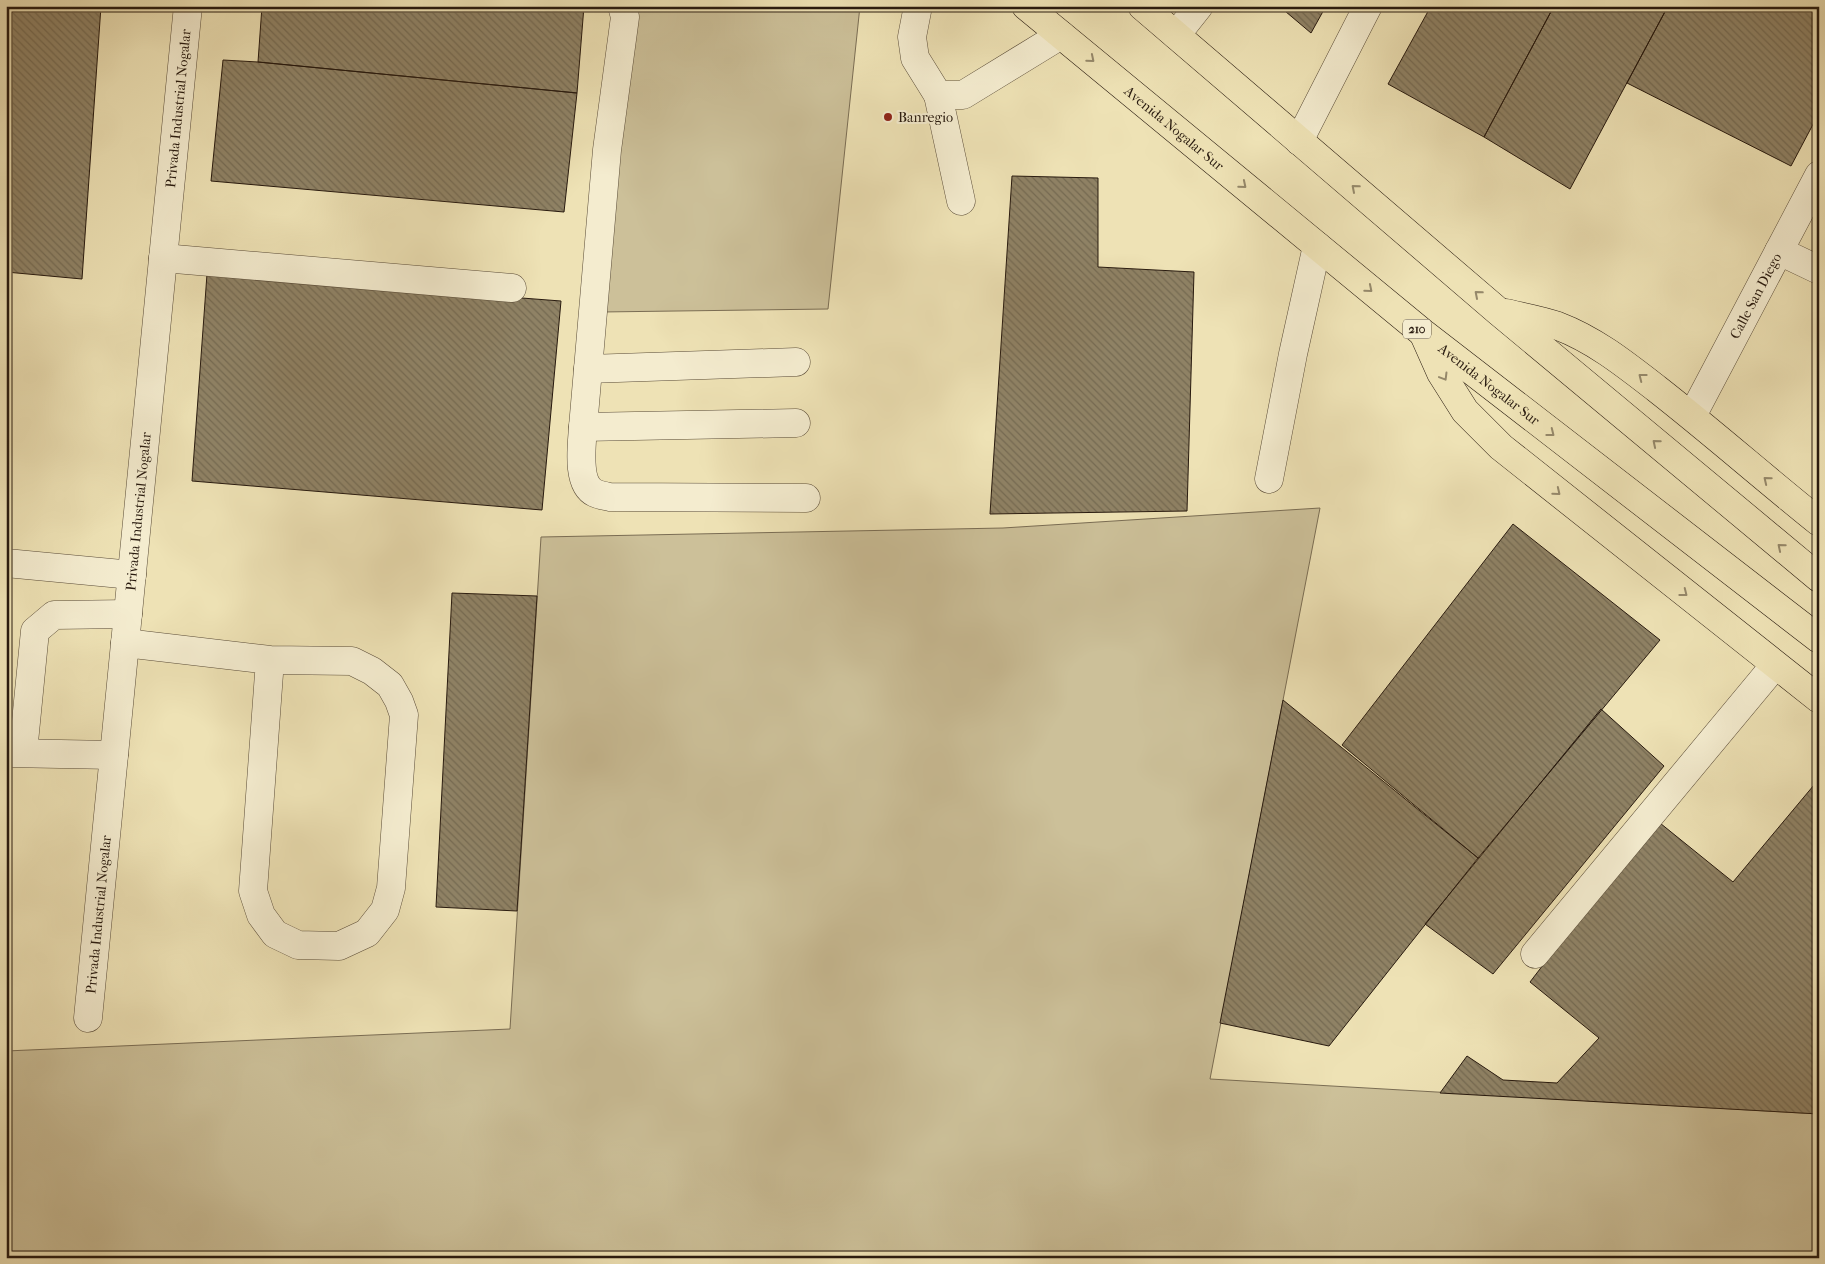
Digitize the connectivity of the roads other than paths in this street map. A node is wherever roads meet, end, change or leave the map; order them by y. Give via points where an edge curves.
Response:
1 (188, 6) edge
2 (622, 6) edge
3 (918, 6) edge
4 (1026, 6) edge
5 (1142, 6) edge
6 (1199, 6) edge
7 (1368, 6) edge
8 (1062, 35) junction
9 (1176, 35) junction
10 (938, 95) junction
11 (1299, 141) junction
12 (1819, 175) edge
13 (961, 201) dead end
14 (1317, 246) junction
15 (1779, 251) junction
16 (163, 258) junction
17 (1819, 270) edge
18 (512, 288) dead end
19 (1499, 312) junction
20 (1423, 334) junction
21 (796, 362) dead end
22 (588, 369) junction
23 (1692, 416) junction
24 (796, 423) dead end
25 (583, 427) junction
26 (1269, 479) dead end
27 (806, 498) dead end
28 (1819, 522) edge
29 (6, 564) edge
30 (132, 575) junction
31 (1819, 578) edge
32 (128, 614) junction
33 (1819, 639) edge
34 (125, 643) junction
35 (270, 660) junction
36 (1775, 665) junction
37 (1819, 700) edge
38 (14, 753) edge
39 (114, 755) junction
40 (1535, 954) dead end
41 (88, 1018) dead end

1 - 16 street, Privada Industrial Nogalar
2 - 22 street via 625,17 607,150
3 - 10 street via 912,37 915,58
4 - 8 highway, Avenida Nogalar Sur / 210
5 - 9 highway
6 - 9 street
7 - 11 street
8 - 10 street via 963,95
8 -> 14 highway, Avenida Nogalar Sur / 210
9 - 11 highway
10 - 13 street
19 -> 11 highway
12 - 15 street, Calle San Diego
14 -> 20 highway, Avenida Nogalar Sur / 210
14 - 26 street via 1292,354
15 - 17 street
15 - 23 street, Calle San Diego
16 - 18 street
16 - 30 street, Privada Industrial Nogalar
23 -> 19 highway via 1591,341 1557,326
31 -> 19 highway
20 -> 33 highway, Avenida Nogalar Sur / 210
20 -> 36 highway via 1441,373 1465,412 1501,447
21 - 22 street
22 - 25 street
28 -> 23 highway
24 - 25 street
25 - 27 street via 584,483 594,493 610,497
29 - 30 street
30 - 32 street, Privada Industrial Nogalar
32 - 34 street, Privada Industrial Nogalar
32 - 38 street via 54,615 36,631
34 - 35 street
34 - 39 street, Privada Industrial Nogalar
35 - 35 street via 352,661 390,685 404,715 391,888 385,910 367,933 339,946 298,945 275,934 261,915 253,891
36 - 37 highway
36 - 40 street
38 - 39 street
39 - 41 street, Privada Industrial Nogalar

